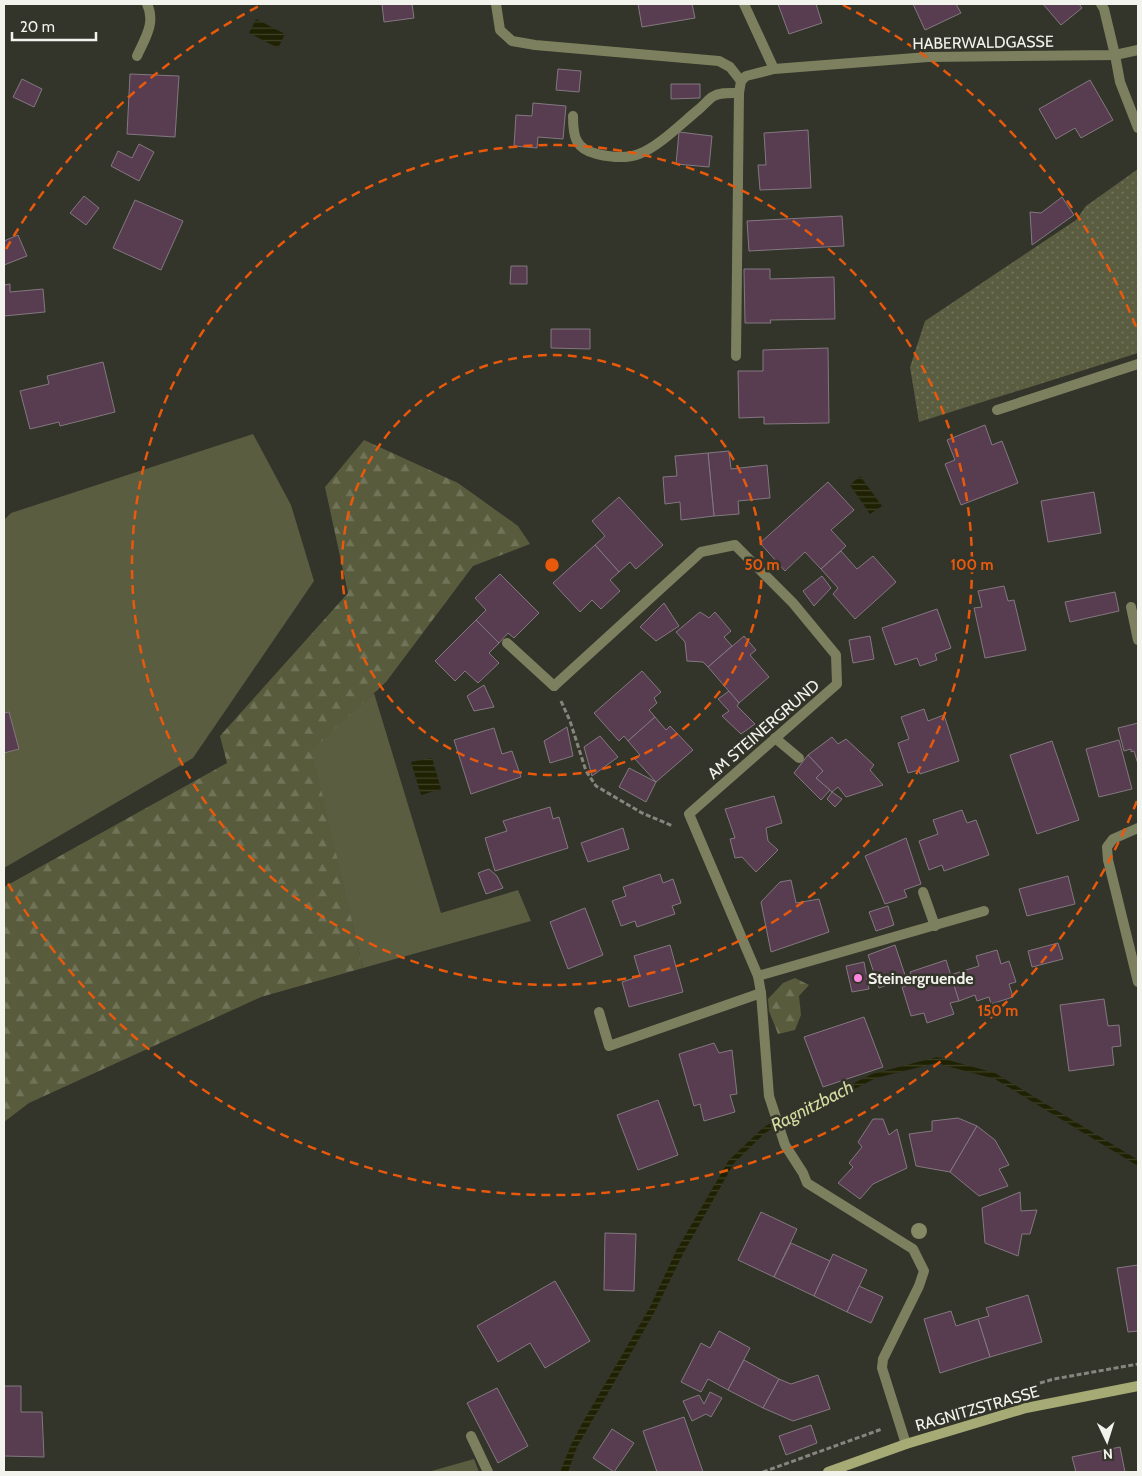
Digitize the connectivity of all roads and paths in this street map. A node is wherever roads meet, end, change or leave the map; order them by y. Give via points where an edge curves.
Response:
1 (148, 4) edge
2 (496, 4) edge
3 (744, 4) edge
4 (1101, 4) edge
5 (1138, 50) edge
6 (1115, 54) junction
7 (137, 56) dead end
8 (774, 69) junction
9 (741, 81) junction
10 (739, 93) junction
11 (574, 116) dead end
12 (1138, 128) edge
13 (736, 356) dead end
14 (1138, 364) edge
15 (997, 410) dead end
16 (1130, 607) dead end
17 (1138, 640) edge
18 (507, 643) dead end
19 (570, 721) dead end
20 (775, 738) junction
21 (799, 758) dead end
22 (642, 813) dead end
23 (1138, 828) edge
24 (923, 892) dead end
25 (984, 911) dead end
26 (935, 926) junction
27 (758, 976) junction
28 (1138, 982) edge
29 (761, 993) junction
30 (599, 1012) dead end
31 (1138, 1386) edge
32 (471, 1436) dead end
33 (906, 1444) junction
34 (488, 1472) edge
35 (828, 1472) edge

1 - 7 street via 152,13 150,26
2 - 9 street via 500,30 512,41 719,61 730,67
3 - 8 street
4 - 6 street
5 - 6 street, HABERWALDGASSE
6 - 8 street, HABERWALDGASSE via 928,57
6 - 12 street via 1120,82
8 - 9 street, HABERWALDGASSE via 746,76
9 - 10 street
10 - 11 street via 726,92 713,97 653,146 623,157 582,148 573,130
10 - 13 street
14 - 15 street
16 - 17 street
18 - 20 street, AM STEINERGRUND via 554,686 701,552 735,544 793,603 836,655 836,684
19 - 22 path via 586,771 596,786
20 - 21 street
20 - 27 street, AM STEINERGRUND via 689,814
23 - 28 street via 1113,839 1107,846
24 - 26 street
25 - 26 street
26 - 27 street
27 - 29 street, AM STEINERGRUND
29 - 30 street via 609,1046
29 - 33 street, AM STEINERGRUND via 769,1096 785,1145 807,1183 913,1248 924,1271 883,1359 882,1368
31 - 33 main road, RAGNITZSTRASSE via 1026,1408
32 - 34 street
33 - 35 main road, RAGNITZSTRASSE

